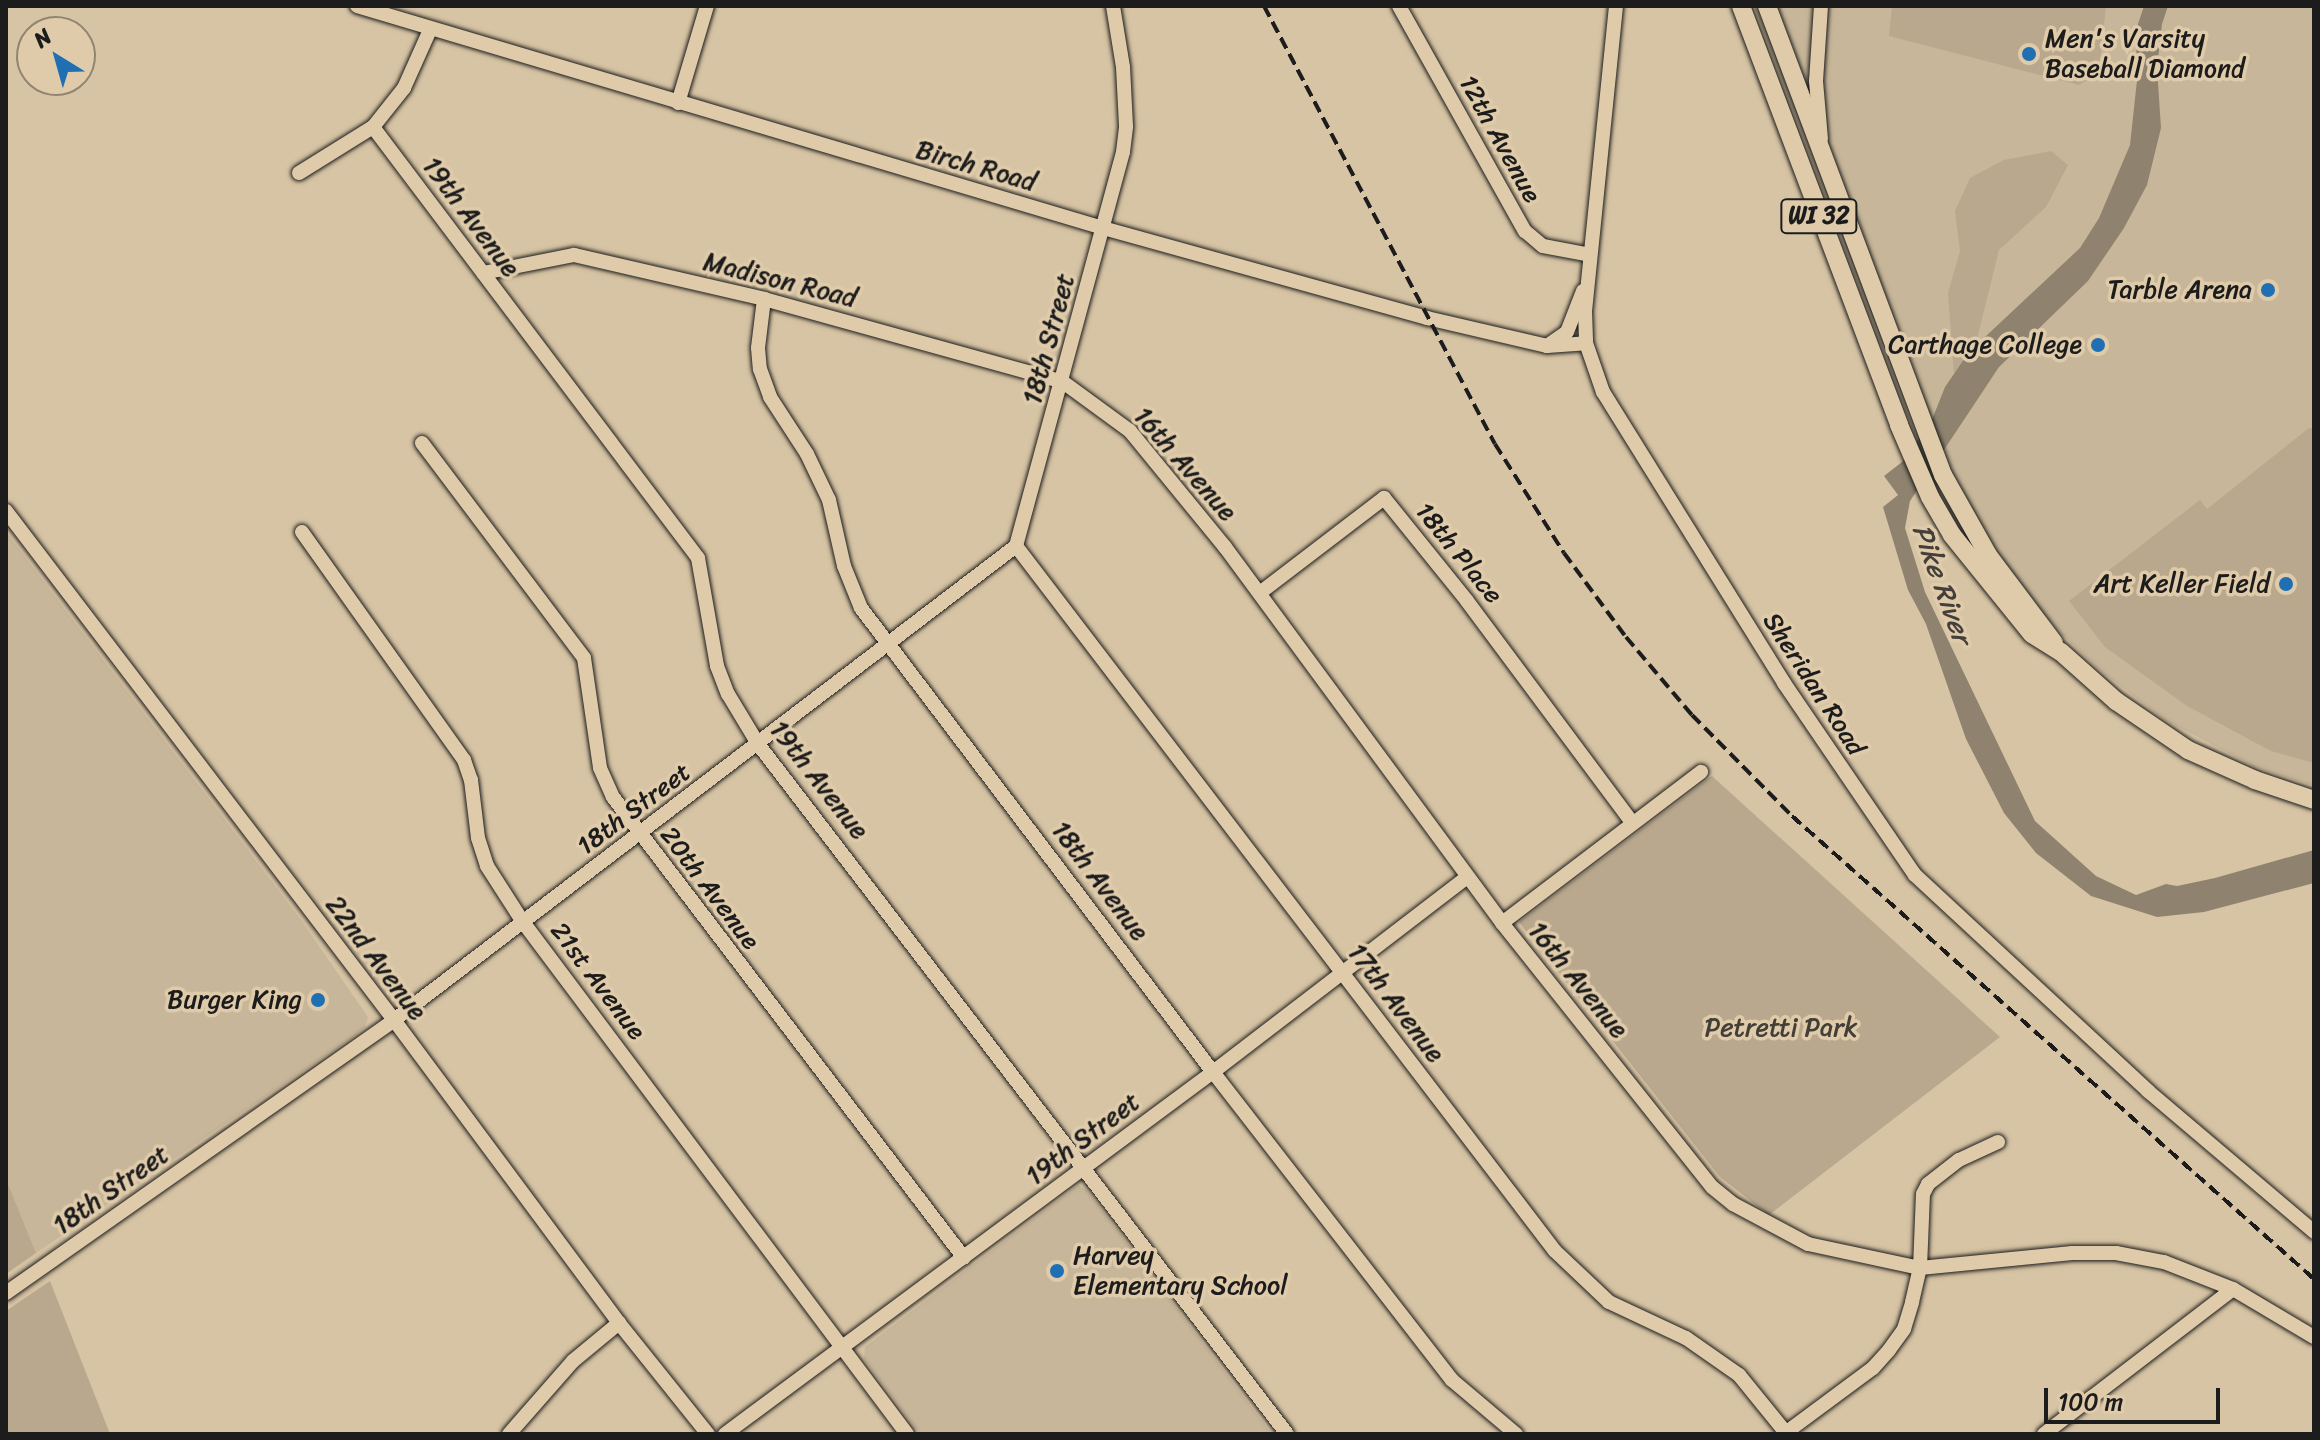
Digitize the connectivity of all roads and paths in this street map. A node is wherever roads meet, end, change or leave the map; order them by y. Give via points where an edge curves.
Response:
1 (357, 6) edge
2 (707, 6) edge
3 (1113, 6) edge
4 (1399, 6) edge
5 (1616, 6) edge
6 (1741, 6) edge
7 (1767, 6) edge
8 (1821, 6) edge
9 (430, 30) junction
10 (678, 103) junction
11 (373, 127) junction
12 (1824, 163) junction
13 (299, 173) dead end
14 (1103, 228) junction
15 (1590, 255) junction
16 (483, 273) junction
17 (1587, 284) junction
18 (764, 299) junction
19 (1586, 343) junction
20 (1547, 346) junction
21 (1063, 382) junction
22 (422, 443) dead end
23 (6, 511) edge
24 (302, 532) dead end
25 (1016, 546) junction
26 (1261, 592) junction
27 (890, 645) junction
28 (2061, 652) junction
29 (758, 744) junction
30 (1701, 772) dead end
31 (2314, 800) edge
32 (1632, 822) junction
33 (639, 835) junction
34 (1467, 877) junction
35 (523, 922) junction
36 (1502, 923) junction
37 (1344, 974) junction
38 (394, 1020) junction
39 (1213, 1072) junction
40 (1998, 1142) dead end
41 (1085, 1167) junction
42 (2314, 1232) edge
43 (964, 1258) junction
44 (1920, 1268) junction
45 (2233, 1289) junction
46 (6, 1293) edge
47 (619, 1323) junction
48 (2314, 1337) edge
49 (843, 1349) junction
50 (1785, 1433) edge
51 (509, 1434) edge
52 (708, 1434) edge
53 (725, 1434) edge
54 (907, 1434) edge
55 (1287, 1434) edge
56 (1516, 1434) edge
57 (2044, 1434) edge

1 - 9 street, Birch Road
2 - 10 street
3 - 14 street, 18th Street via 1126,126
4 - 15 street, 12th Avenue via 1525,231 1543,246
5 - 15 street, Sheridan Road
6 - 28 main road, WI 32 via 1930,497 2001,599 2032,634
7 - 12 main road, WI 32
8 - 12 street via 1816,81
9 - 10 street, Birch Road
9 - 11 street via 404,88
10 - 14 street, Birch Road
11 - 13 street
11 - 16 street, 19th Avenue
12 - 28 main road, WI 32 via 1943,475 1988,555
14 - 20 street, Birch Road
14 - 21 street, 18th Street
15 - 17 street, Sheridan Road
16 - 18 street, Madison Road via 574,255
16 - 29 street, 19th Avenue via 698,558 717,666
17 - 19 street, Sheridan Road
17 - 20 street via 1567,332
18 - 21 street, Madison Road
18 - 27 street, 18th Avenue via 758,348 770,397 829,500 844,566 861,608
19 - 20 street, Birch Road
19 - 42 street, Sheridan Road via 1603,392 1725,590 1915,875 2148,1091
21 - 25 street, 18th Street
21 - 26 street, 16th Avenue via 1130,431
22 - 33 street, 20th Avenue via 584,658 600,768
23 - 38 street, 22nd Avenue
24 - 35 street, 21st Avenue via 464,760 487,866
25 - 27 street, 18th Street
25 - 37 street, 17th Avenue
26 - 32 street, 18th Place via 1384,498
26 - 34 street, 16th Avenue
27 - 29 street, 18th Street
27 - 39 street, 18th Avenue
28 - 31 main road, WI 32 via 2116,701 2188,750
29 - 33 street, 18th Street
29 - 41 street, 19th Avenue
30 - 32 street
32 - 36 street
33 - 35 street, 18th Street
33 - 43 street, 20th Avenue
34 - 36 street, 16th Avenue
34 - 37 street, 19th Street
35 - 38 street, 18th Street
35 - 49 street, 21st Avenue
36 - 44 street, 16th Avenue via 1712,1187 1764,1223 1808,1244
37 - 39 street, 19th Street
37 - 50 street, 17th Avenue via 1555,1251 1609,1302 1686,1338 1739,1375
38 - 46 street, 18th Street
38 - 47 street, 22nd Avenue
39 - 41 street, 19th Street
39 - 56 street, 18th Avenue via 1452,1380
40 - 44 street via 1959,1160 1928,1184 1921,1211
41 - 43 street, 19th Street
41 - 55 street, 19th Avenue
43 - 49 street, 19th Street
44 - 45 street, 16th Avenue via 2026,1255 2116,1253 2164,1262
44 - 50 street via 1904,1329 1889,1350 1873,1368
45 - 48 street, 16th Avenue
45 - 57 street
47 - 51 street via 573,1361
47 - 52 street, 22nd Avenue
49 - 53 street, 19th Street
49 - 54 street, 21st Avenue

